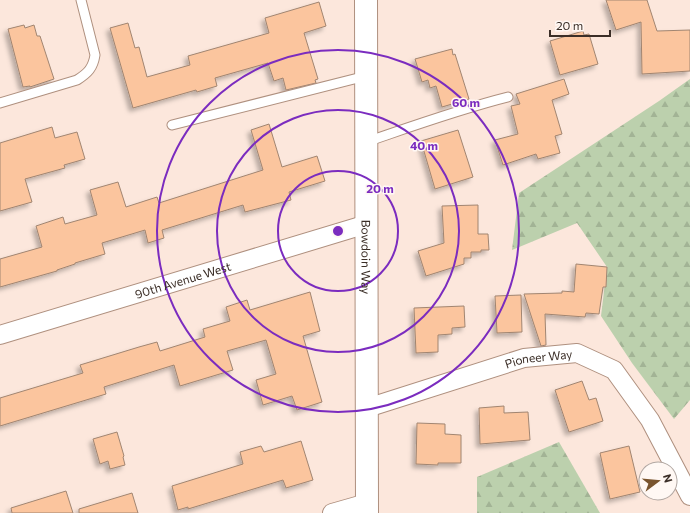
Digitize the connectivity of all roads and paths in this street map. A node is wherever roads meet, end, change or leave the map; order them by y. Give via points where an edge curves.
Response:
1 (81, 0) edge
2 (366, 0) edge
3 (366, 76) junction
4 (508, 97) dead end
5 (0, 103) edge
6 (172, 125) dead end
7 (366, 142) junction
8 (366, 224) junction
9 (0, 335) edge
10 (367, 408) junction
11 (690, 496) edge
12 (367, 508) edge
13 (332, 513) edge

1 - 5 lane via 95,55 94,64 88,73 77,80
2 - 3 street, Bowdoin Way
3 - 6 lane
3 - 7 street, Bowdoin Way
4 - 7 lane via 450,113
7 - 8 street, Bowdoin Way
8 - 9 street, 90th Avenue West
8 - 10 street, Bowdoin Way
10 - 11 street, Pioneer Way via 524,358 576,353 614,370 650,420
10 - 12 street, Bowdoin Way
12 - 13 street

